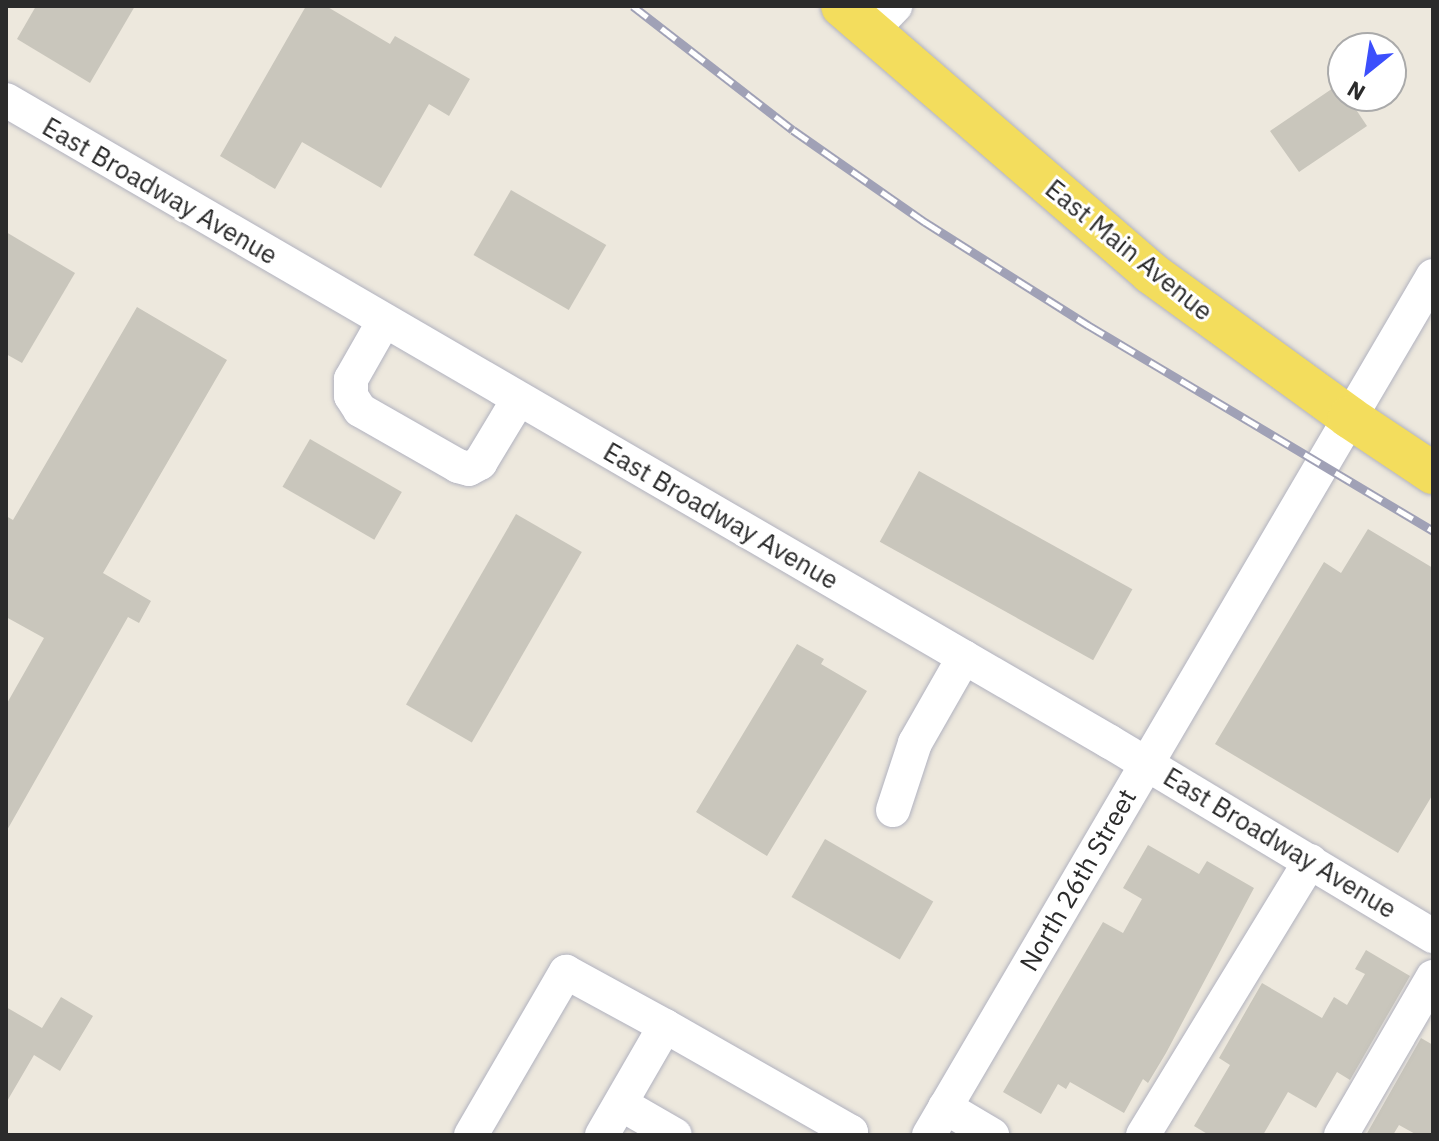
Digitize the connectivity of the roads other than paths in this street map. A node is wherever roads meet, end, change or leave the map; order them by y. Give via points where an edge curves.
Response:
1 (869, 14) edge
2 (6, 100) edge
3 (1433, 276) edge
4 (384, 321) junction
5 (518, 400) junction
6 (1349, 417) junction
7 (1433, 473) edge
8 (964, 657) junction
9 (1146, 763) junction
10 (893, 810) dead end
11 (1310, 861) junction
12 (1433, 936) edge
13 (1433, 977) edge
14 (665, 1026) junction
15 (621, 1104) junction
16 (937, 1121) edge
17 (471, 1135) edge
18 (602, 1135) edge
19 (675, 1135) edge
20 (849, 1135) edge
21 (992, 1135) edge
22 (1143, 1135) edge
23 (1341, 1135) edge

1 - 6 main road, East Main Avenue via 1151,273
2 - 4 street, East Broadway Avenue
3 - 6 street, North 26th Street
4 - 5 street, East Broadway Avenue
4 - 5 street via 350,388 355,404 372,417 469,469 480,463
5 - 8 street, East Broadway Avenue
6 - 7 main road, East Main Avenue
6 - 9 street, North 26th Street
8 - 9 street, East Broadway Avenue
8 - 10 street via 915,743
9 - 11 street, East Broadway Avenue
9 - 16 street, North 26th Street
11 - 12 street, East Broadway Avenue
11 - 22 street
13 - 23 street
14 - 15 street
14 - 17 street via 566,972
14 - 20 street
15 - 18 street
15 - 19 street
16 - 21 street

